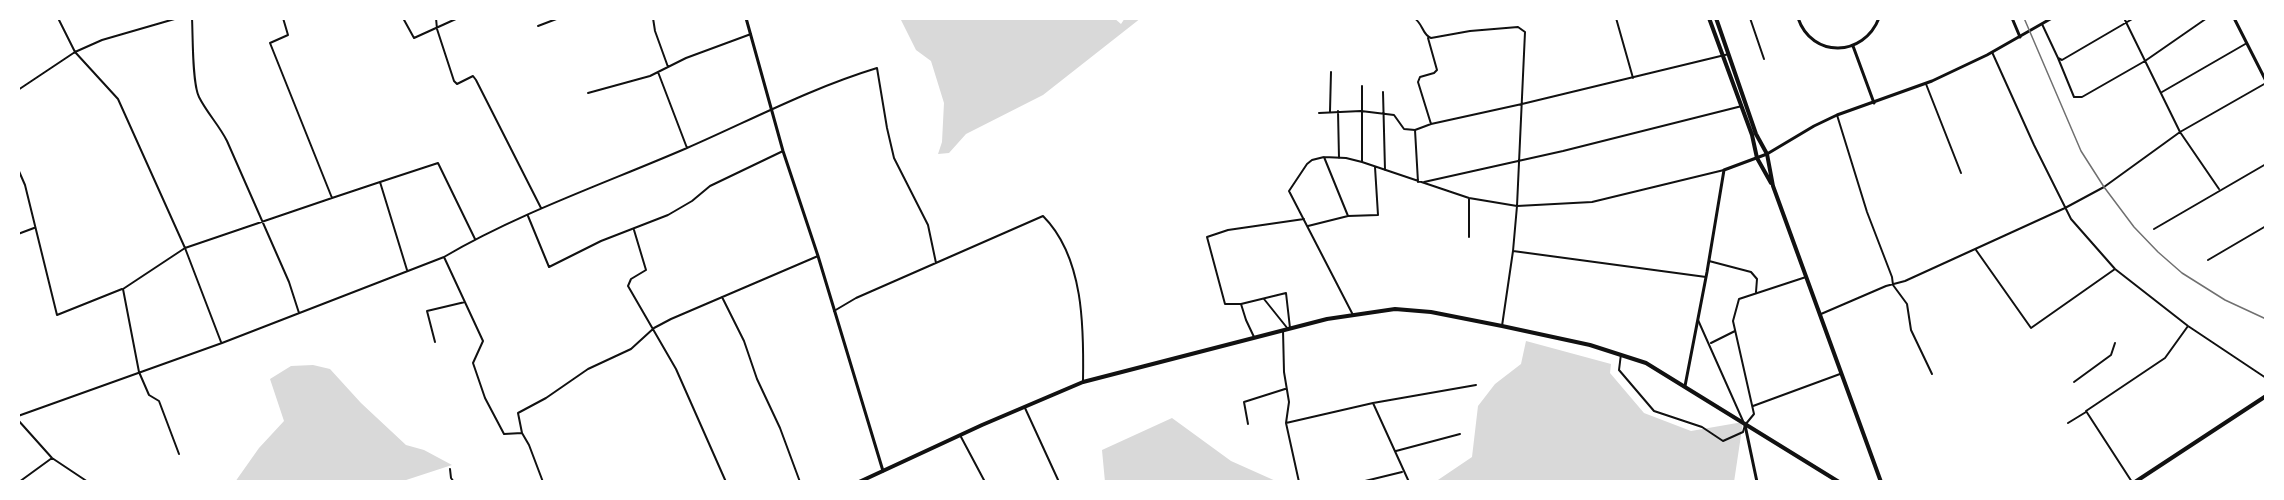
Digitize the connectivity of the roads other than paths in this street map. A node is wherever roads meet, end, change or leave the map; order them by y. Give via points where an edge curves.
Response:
1 (58, 18) edge
2 (177, 18) edge
3 (192, 18) edge
4 (283, 18) edge
5 (403, 18) edge
6 (436, 18) edge
7 (458, 18) edge
8 (559, 18) edge
9 (653, 18) edge
10 (748, 18) edge
11 (1414, 18) edge
12 (1616, 18) edge
13 (1709, 18) edge
14 (1716, 18) edge
15 (1750, 18) edge
16 (1798, 18) edge
17 (1879, 18) edge
18 (2012, 18) edge
19 (2052, 18) edge
20 (2124, 18) edge
21 (2134, 18) edge
22 (2207, 18) edge
23 (2235, 18) edge
24 (2127, 23) junction
25 (2042, 24) junction
26 (538, 26) dead end
27 (437, 29) junction
28 (751, 34) junction
29 (2020, 37) junction
30 (1428, 38) junction
31 (2247, 43) junction
32 (1853, 46) junction
33 (75, 52) junction
34 (1992, 52) junction
35 (1729, 54) junction
36 (1723, 55) junction
37 (2058, 58) junction
38 (1764, 59) dead end
39 (2145, 61) junction
40 (668, 67) junction
41 (658, 72) junction
42 (1331, 72) dead end
43 (1633, 78) junction
44 (1739, 82) junction
45 (2266, 82) edge
46 (1926, 83) junction
47 (1734, 84) junction
48 (1362, 86) dead end
49 (18, 90) edge
50 (1383, 92) dead end
51 (588, 93) dead end
52 (2162, 93) junction
53 (1874, 103) junction
54 (1522, 104) junction
55 (1747, 106) junction
56 (1742, 107) junction
57 (771, 111) junction
58 (1330, 111) junction
59 (1338, 111) junction
60 (1361, 111) junction
61 (1319, 113) dead end
62 (1384, 114) junction
63 (1837, 115) junction
64 (1431, 124) junction
65 (1415, 130) junction
66 (2180, 132) junction
67 (687, 148) junction
68 (783, 151) junction
69 (1767, 154) junction
70 (1324, 157) junction
71 (1339, 158) junction
72 (1757, 158) junction
73 (1520, 160) junction
74 (1362, 162) junction
75 (2266, 164) edge
76 (1375, 167) junction
77 (18, 169) edge
78 (1724, 170) junction
79 (1386, 171) junction
80 (1961, 173) dead end
81 (380, 182) junction
82 (1420, 182) junction
83 (1773, 186) junction
84 (2219, 189) junction
85 (332, 198) junction
86 (1469, 198) junction
87 (1517, 206) junction
88 (2065, 208) junction
89 (542, 209) junction
90 (528, 216) junction
91 (1348, 216) junction
92 (1305, 219) junction
93 (262, 221) junction
94 (1308, 226) junction
95 (2266, 226) edge
96 (34, 228) junction
97 (2154, 229) dead end
98 (634, 230) junction
99 (18, 234) edge
100 (1469, 237) dead end
101 (475, 239) junction
102 (185, 248) junction
103 (1976, 249) junction
104 (1513, 251) junction
105 (818, 256) junction
106 (444, 257) junction
107 (2208, 260) dead end
108 (1709, 261) junction
109 (936, 263) junction
110 (2115, 268) junction
111 (407, 270) junction
112 (1806, 277) junction
113 (1706, 278) junction
114 (1893, 285) junction
115 (123, 289) junction
116 (1756, 293) junction
117 (722, 297) junction
118 (1263, 298) junction
119 (465, 303) junction
120 (1241, 304) junction
121 (834, 311) junction
122 (298, 313) junction
123 (1821, 314) junction
124 (1353, 315) junction
125 (1698, 320) junction
126 (1502, 326) junction
127 (2188, 326) junction
128 (654, 328) junction
129 (1287, 329) junction
130 (1736, 331) junction
131 (1254, 337) junction
132 (435, 342) dead end
133 (222, 343) junction
134 (2115, 343) dead end
135 (1710, 344) junction
136 (1621, 354) junction
137 (139, 372) junction
138 (1842, 373) junction
139 (1932, 374) dead end
140 (2266, 378) edge
141 (1083, 382) junction
142 (2074, 382) dead end
143 (1476, 384) dead end
144 (1685, 386) junction
145 (1286, 389) junction
146 (2266, 396) edge
147 (1373, 403) junction
148 (1753, 406) junction
149 (1025, 408) junction
150 (2086, 411) junction
151 (18, 418) edge
152 (1286, 423) junction
153 (2068, 423) dead end
154 (1248, 424) dead end
155 (1744, 424) junction
156 (522, 433) junction
157 (1460, 434) dead end
158 (960, 435) junction
159 (1396, 451) junction
160 (179, 454) dead end
161 (52, 458) junction
162 (450, 469) dead end
163 (883, 471) junction
164 (1403, 472) junction
165 (19, 482) edge
166 (88, 482) edge
167 (454, 482) edge
168 (543, 482) edge
169 (726, 482) edge
170 (800, 482) edge
171 (859, 482) edge
172 (985, 482) edge
173 (1059, 482) edge
174 (1299, 482) edge
175 (1361, 482) edge
176 (1409, 482) edge
177 (1757, 482) edge
178 (1839, 482) edge
179 (1881, 482) edge
180 (2134, 482) edge

1 - 33 street
2 - 33 street
3 - 93 street via 198,96 219,125
4 - 85 street via 288,35 270,43
5 - 27 street via 414,38
6 - 27 street
7 - 27 street
8 - 26 street
9 - 40 street
10 - 28 street
11 - 30 street
12 - 43 street
13 - 36 highway
14 - 35 highway
15 - 38 street
16 - 32 street via 1814,41 1840,49
17 - 32 street via 1866,39
18 - 29 street
19 - 25 street
20 - 24 street
21 - 24 street
22 - 39 street
23 - 31 street
24 - 37 street via 2067,58
24 - 39 street
25 - 29 street
25 - 37 street
27 - 89 street via 454,81 457,84 470,76 476,80
28 - 40 street
28 - 57 street
29 - 34 street
30 - 54 street via 1520,28 1525,35
30 - 64 street via 1437,70 1420,77 1418,82
31 - 45 street
31 - 52 street
32 - 53 street
33 - 49 street
33 - 102 street via 118,99
34 - 46 street
34 - 88 street
35 - 36 street
35 - 44 highway
36 - 43 street
36 - 47 highway
37 - 39 street via 2074,97 2095,91
39 - 52 street
40 - 41 street
41 - 51 street
41 - 67 street
42 - 58 street
43 - 54 street
44 - 47 highway
44 - 55 highway
45 - 66 street
46 - 53 street
46 - 80 street
47 - 56 highway
48 - 60 street
50 - 62 street
52 - 66 street
53 - 63 street
54 - 64 street
54 - 73 street
55 - 56 street
55 - 69 highway
56 - 72 highway
56 - 73 street
57 - 67 street
57 - 68 street
57 - 109 street via 876,68 894,158 928,225
58 - 59 street
58 - 61 street
59 - 60 street
59 - 71 street
60 - 62 street
60 - 74 street
62 - 65 street via 1397,118 1404,129
62 - 79 street
63 - 69 street
63 - 114 street
64 - 65 street
65 - 82 street
66 - 84 street
66 - 88 street via 2104,187
67 - 89 street
68 - 98 street via 710,186 668,215
68 - 105 street
69 - 72 street
69 - 83 highway
70 - 71 street
70 - 91 street
70 - 92 street via 1307,164 1289,188
71 - 74 street
72 - 78 street
72 - 83 highway
73 - 82 street
73 - 87 street
74 - 76 street
75 - 84 street
76 - 79 street
76 - 91 street via 1378,215
77 - 96 street
78 - 87 street via 1592,202
78 - 108 street
79 - 82 street
81 - 85 street
81 - 101 street via 438,163
81 - 111 street
82 - 86 street
83 - 112 highway
84 - 97 street
85 - 93 street
86 - 87 street
86 - 100 street
87 - 104 street
88 - 103 street
88 - 110 street
89 - 90 street
90 - 98 street via 549,267
90 - 101 street
91 - 94 street
92 - 94 street
92 - 120 street via 1207,236 1225,304
93 - 102 street
93 - 122 street
94 - 124 street
95 - 107 street
96 - 99 street
96 - 115 street via 57,315
98 - 128 street via 646,270 631,279 628,286
101 - 106 street
102 - 115 street
102 - 133 street
103 - 110 street via 2031,328
103 - 114 street
104 - 113 street
104 - 126 street
105 - 117 street
105 - 121 street
106 - 111 street
106 - 119 street
108 - 113 street
108 - 116 street via 1751,272 1757,279
109 - 121 street
109 - 141 street via 1043,216 1056,231 1076,281 1082,311
110 - 127 street
111 - 122 street
112 - 116 street
112 - 123 highway
113 - 125 street
114 - 123 street
114 - 139 street via 1907,304 1911,330
115 - 137 street
116 - 130 street via 1739,299 1733,321
117 - 128 street
117 - 170 street
118 - 120 street
118 - 129 street
118 - 129 street via 1286,293
119 - 132 street via 427,311
119 - 156 street via 483,342 473,363 485,398 504,435
120 - 131 street
121 - 163 street
122 - 133 street
123 - 138 highway
124 - 126 highway via 1414,309
124 - 129 highway
125 - 135 street
125 - 144 street
126 - 136 highway
127 - 140 street
127 - 150 street via 2165,358
128 - 156 street via 631,349 588,369 518,413
128 - 169 street
129 - 131 highway
129 - 145 street
130 - 135 street
130 - 148 street
131 - 141 highway
133 - 137 street
134 - 142 street via 2111,355
135 - 155 street
136 - 144 highway via 1646,363
136 - 155 street via 1619,370 1654,411 1702,427 1723,441 1743,432
137 - 151 street
137 - 160 street via 149,395 159,401
138 - 148 street
138 - 179 highway
141 - 149 highway
143 - 147 street
144 - 155 highway
145 - 152 street
145 - 154 street via 1244,402
146 - 180 highway
147 - 152 street
147 - 159 street
148 - 155 street via 1754,414
149 - 158 highway
149 - 173 street
150 - 153 street
150 - 180 street
151 - 161 street
152 - 174 street
155 - 177 street
155 - 178 highway
156 - 168 street
157 - 159 street
158 - 163 highway
158 - 172 street
159 - 164 street
161 - 165 street
161 - 166 street
162 - 167 street
163 - 171 highway
164 - 175 street
164 - 176 street

